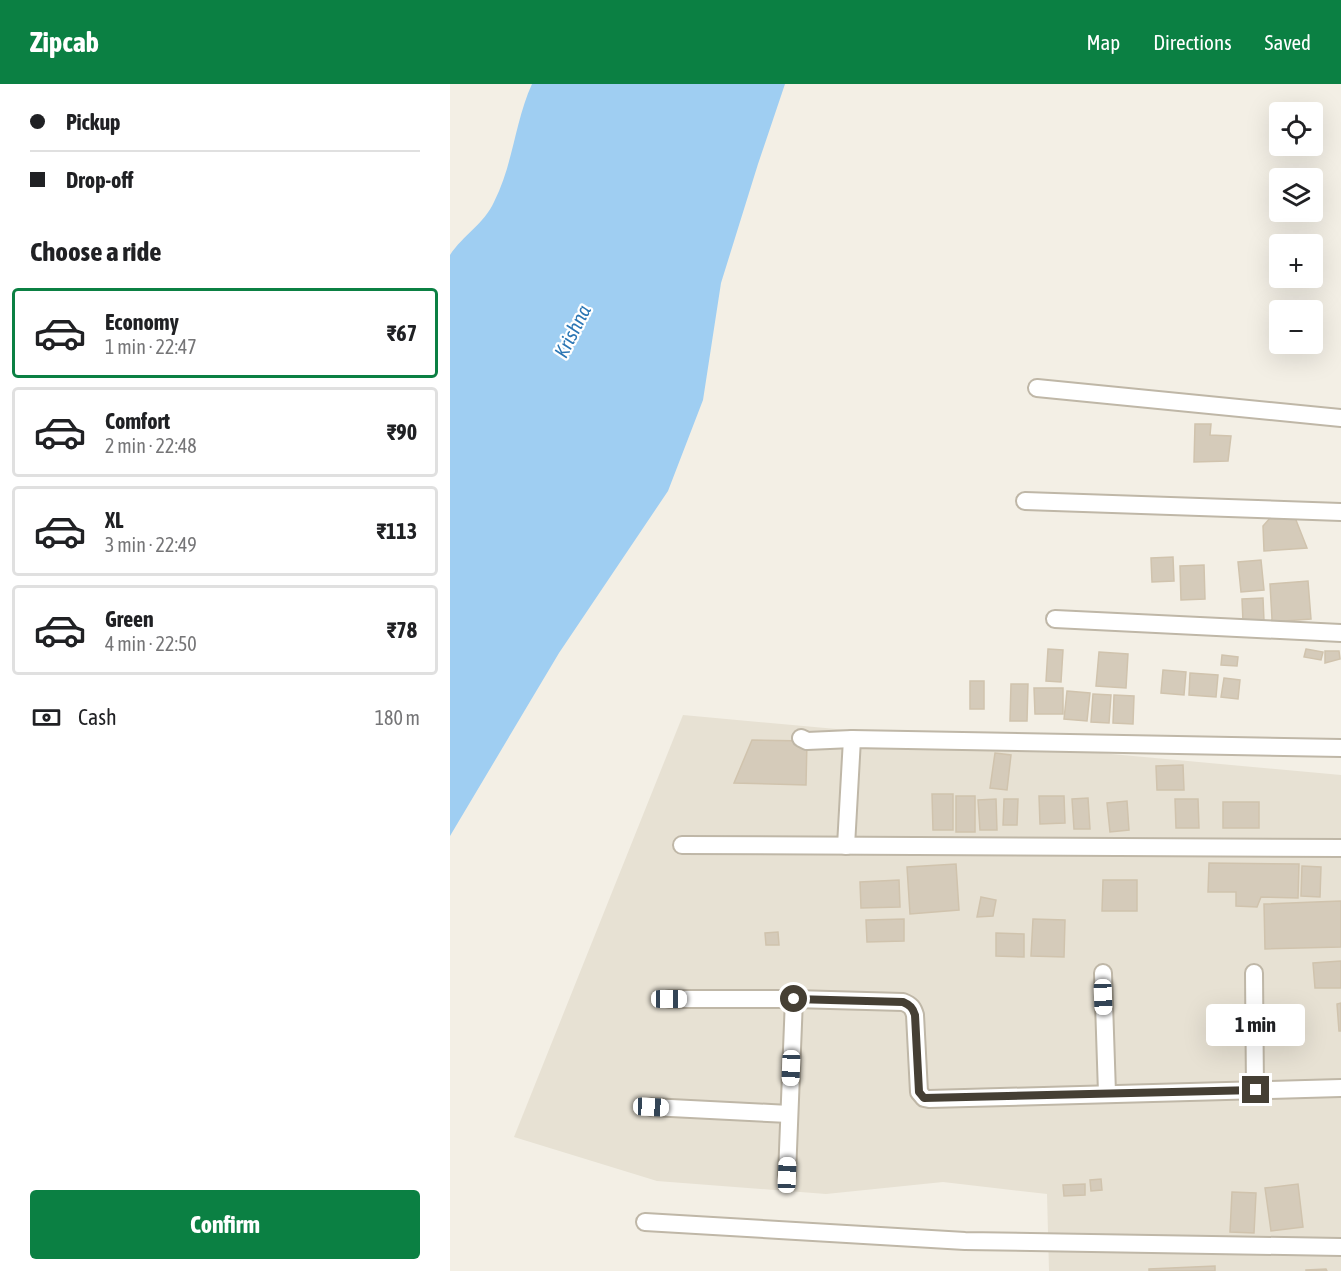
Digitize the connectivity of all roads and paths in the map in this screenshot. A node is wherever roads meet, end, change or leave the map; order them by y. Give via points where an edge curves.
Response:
1 (1037, 388) dead end
2 (1341, 418) edge
3 (1024, 501) dead end
4 (1341, 512) edge
5 (1055, 619) dead end
6 (1341, 633) edge
7 (801, 738) dead end
8 (852, 739) junction
9 (1341, 748) edge
10 (682, 845) dead end
11 (846, 846) junction
12 (1341, 848) edge
13 (1254, 973) dead end
14 (1102, 974) dead end
15 (669, 999) dead end
16 (794, 999) junction
17 (1341, 1088) edge
18 (1256, 1090) junction
19 (1107, 1093) junction
20 (651, 1107) dead end
21 (789, 1114) junction
22 (787, 1175) dead end
23 (645, 1222) dead end
24 (1341, 1247) edge

1 - 2 street
3 - 4 street
5 - 6 street
7 - 8 street
8 - 9 street
8 - 11 street
10 - 11 street
11 - 12 street
13 - 18 street
14 - 19 street
15 - 16 street
16 - 19 street via 903,1002 913,1008 919,1092 924,1098
16 - 21 street
17 - 18 street
18 - 19 street
20 - 21 street
21 - 22 street
23 - 24 street via 965,1241

